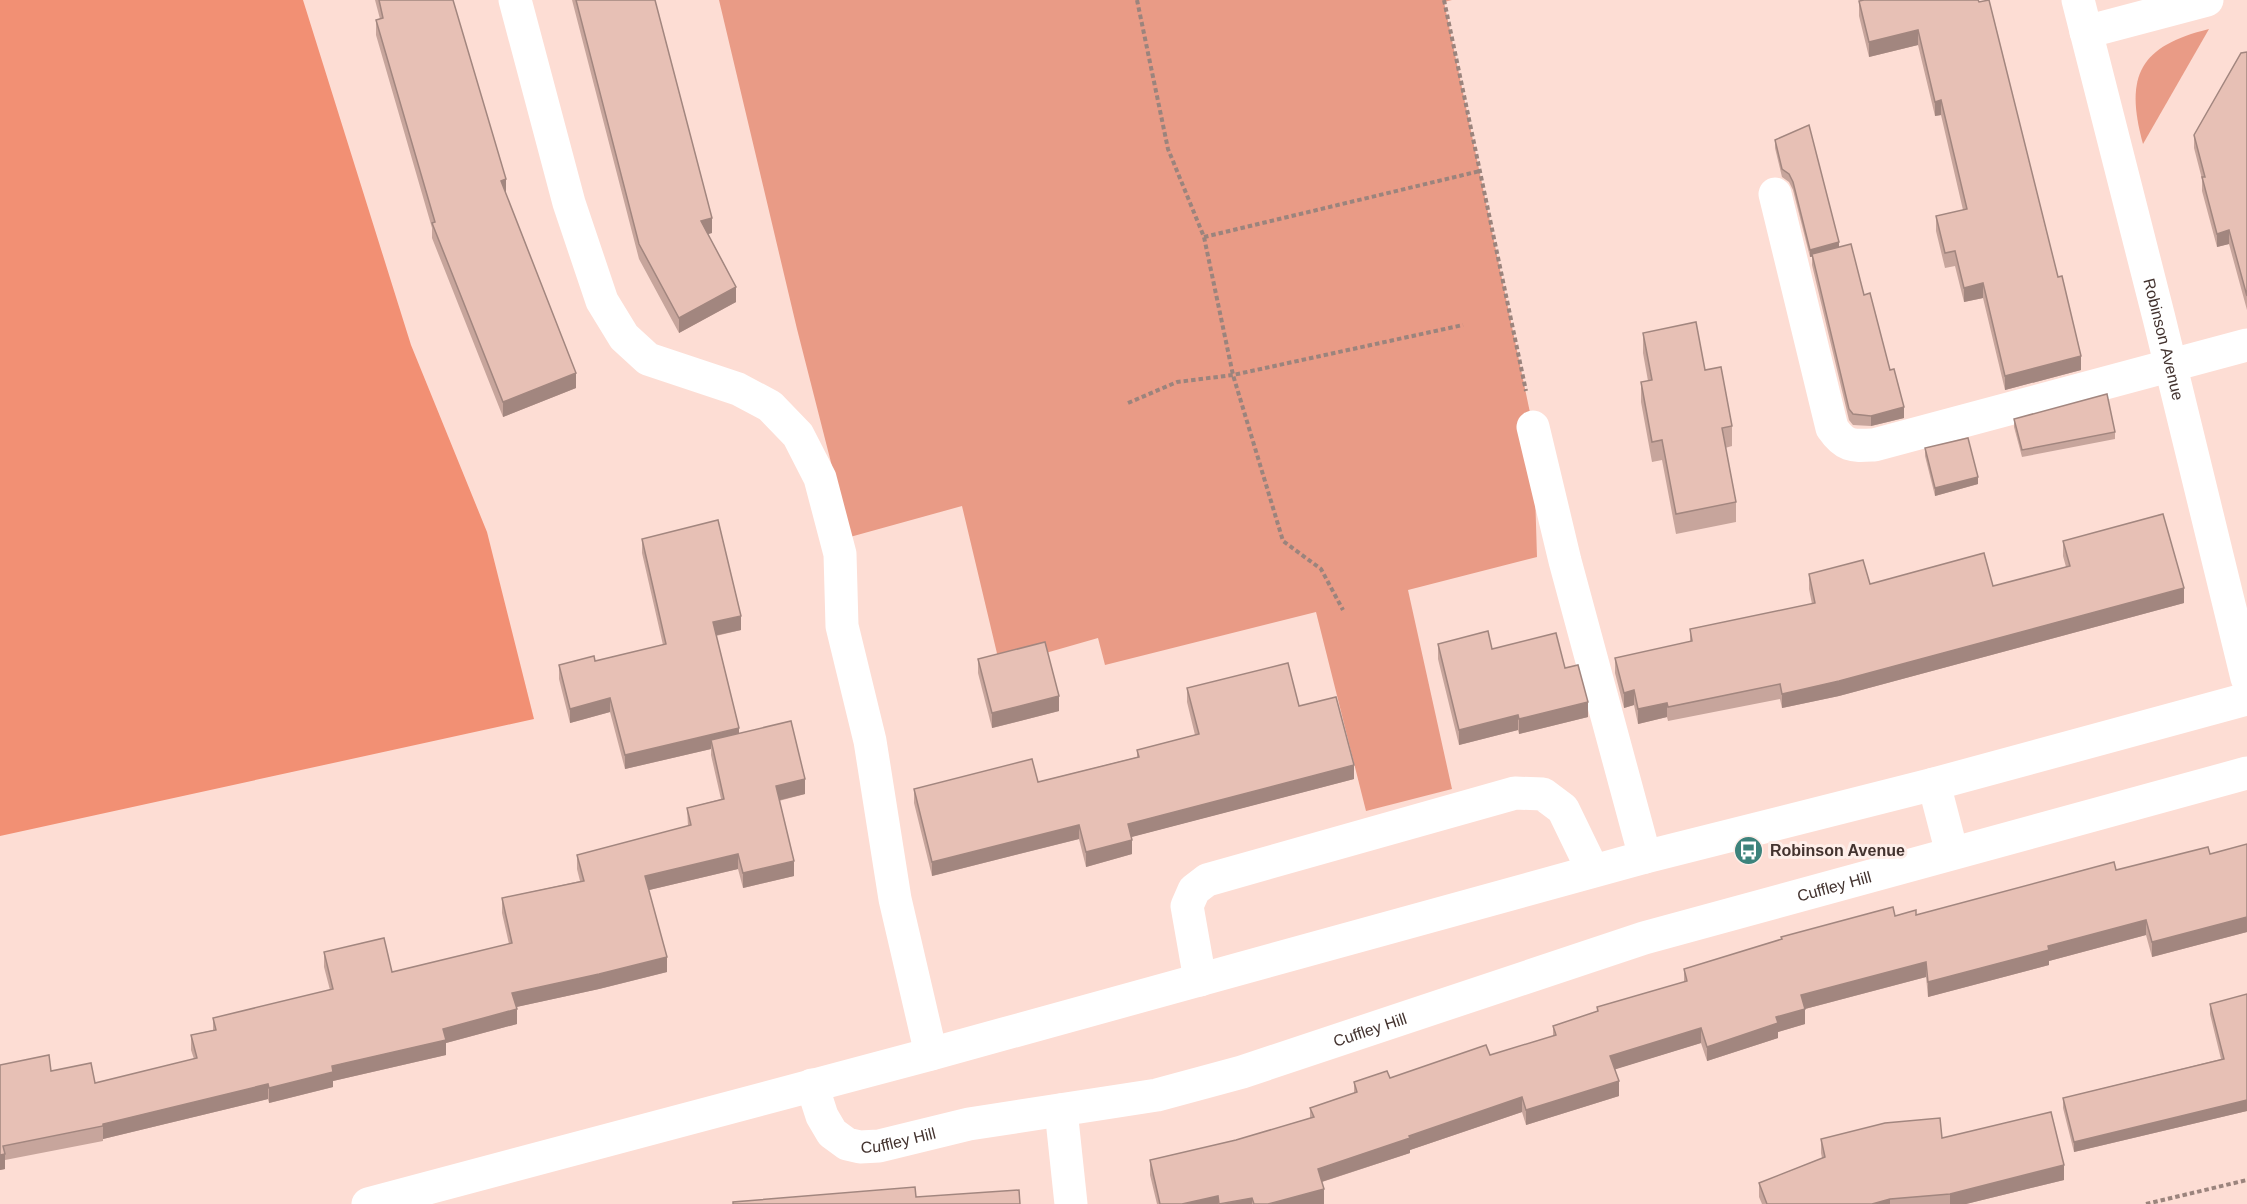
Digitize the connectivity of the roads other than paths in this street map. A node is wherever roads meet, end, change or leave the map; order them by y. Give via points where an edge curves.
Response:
1 (515, 0) edge
2 (2078, 0) edge
3 (2206, 0) edge
4 (2086, 32) junction
5 (1775, 194) dead end
6 (2247, 345) edge
7 (2171, 366) junction
8 (1533, 427) road end
9 (2247, 678) edge
10 (2247, 699) edge
11 (2247, 773) edge
12 (1934, 784) junction
13 (1952, 853) junction
14 (1645, 857) junction
15 (1593, 871) junction
16 (1200, 980) junction
17 (932, 1054) junction
18 (812, 1086) junction
19 (1061, 1110) junction
20 (368, 1204) edge
21 (1071, 1204) edge

1 - 17 street via 569,203 602,301 624,337 648,358 738,389 770,406 798,435 820,478 840,554 842,626 870,741 895,899
2 - 4 street, Robinson Avenue
3 - 4 street
4 - 7 street, Robinson Avenue
5 - 7 street via 1832,428 1840,440 1853,446 1874,445
6 - 7 street
7 - 9 street, Robinson Avenue
8 - 14 street
10 - 12 street
11 - 13 street, Cuffley Hill
12 - 13 street
12 - 14 street
13 - 19 street, Cuffley Hill via 1644,938 1242,1072 1157,1095
14 - 15 street
15 - 16 street
15 - 16 street via 1563,809 1543,794 1515,793 1207,880 1194,890 1187,906
16 - 17 street
17 - 18 street
18 - 19 street, Cuffley Hill via 832,1133 847,1144 860,1147
18 - 20 street
19 - 21 street

